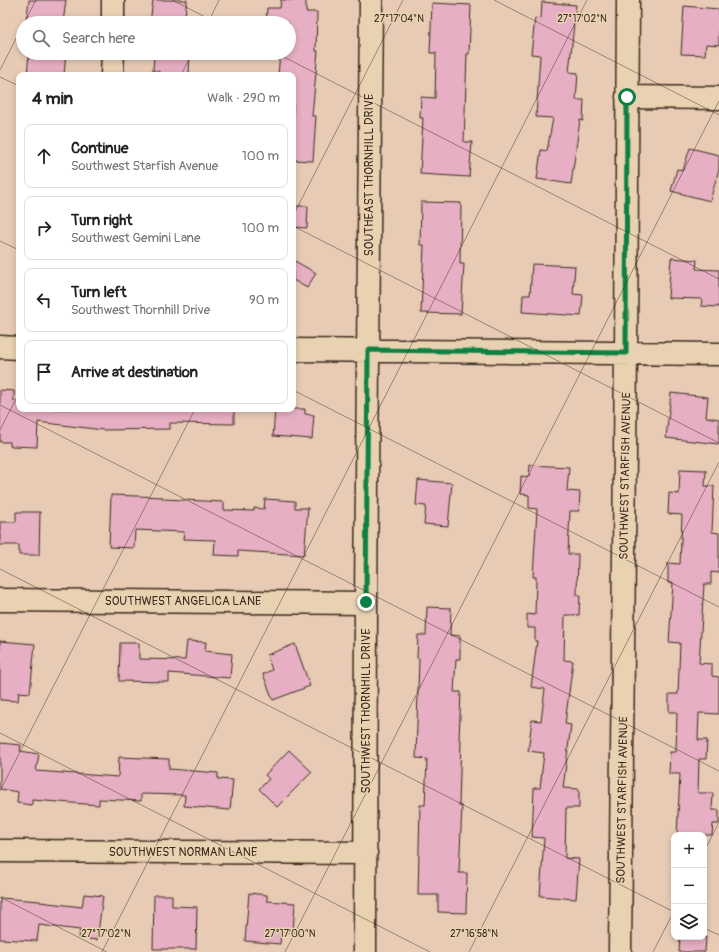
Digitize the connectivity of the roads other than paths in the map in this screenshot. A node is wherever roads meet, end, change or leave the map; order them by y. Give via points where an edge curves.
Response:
1 (113, 0) edge
2 (371, 0) edge
3 (628, 0) edge
4 (113, 16) edge
5 (113, 60) edge
6 (112, 72) edge
7 (627, 97) junction
8 (719, 98) edge
9 (0, 347) edge
10 (16, 348) edge
11 (296, 350) edge
12 (368, 350) junction
13 (626, 353) junction
14 (719, 354) edge
15 (0, 600) edge
16 (366, 602) junction
17 (0, 851) edge
18 (366, 853) junction
19 (365, 952) edge
20 (620, 952) edge

1 - 4 street
2 - 12 street, SOUTHEAST THORNHILL DRIVE
3 - 7 street, SOUTHWEST STARFISH AVENUE
5 - 6 street
7 - 8 street
7 - 13 street, SOUTHWEST STARFISH AVENUE
9 - 10 street
11 - 12 street
12 - 13 street
12 - 16 street, SOUTHWEST THORNHILL DRIVE
13 - 14 street
13 - 20 street, SOUTHWEST STARFISH AVENUE
15 - 16 street, SOUTHWEST ANGELICA LANE
16 - 18 street, SOUTHWEST THORNHILL DRIVE
17 - 18 street, SOUTHWEST NORMAN LANE
18 - 19 street, SOUTHWEST THORNHILL DRIVE

